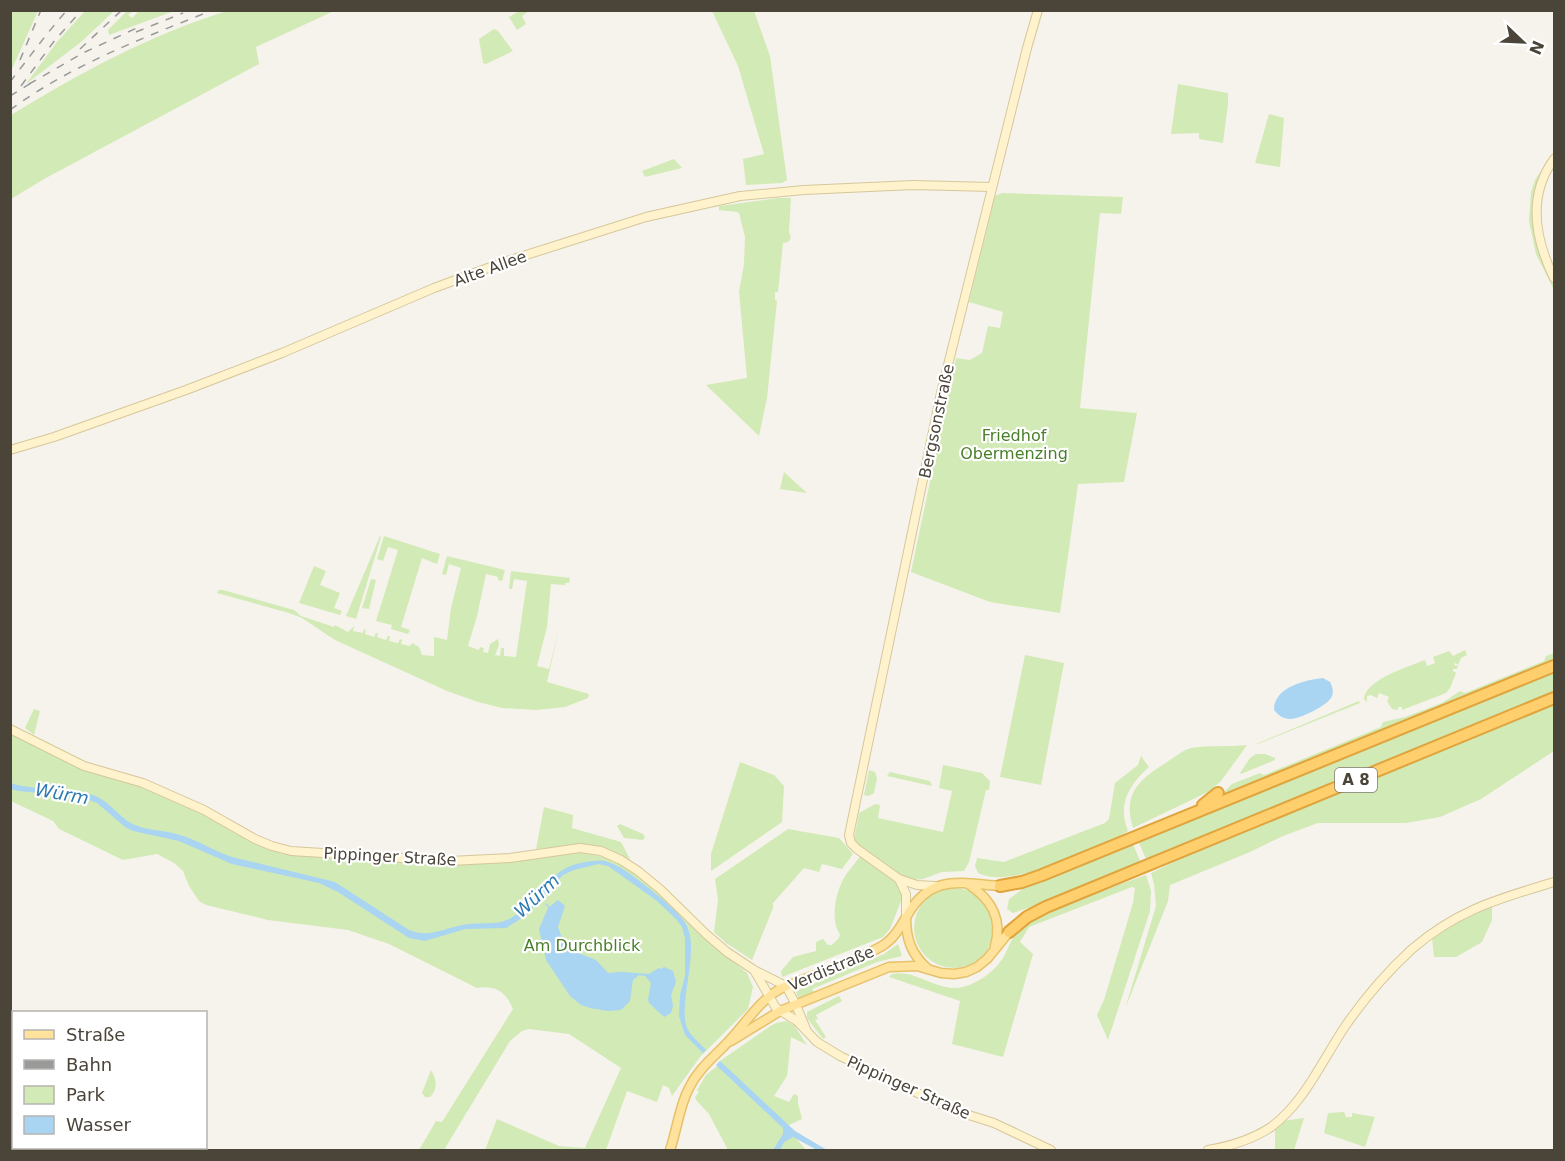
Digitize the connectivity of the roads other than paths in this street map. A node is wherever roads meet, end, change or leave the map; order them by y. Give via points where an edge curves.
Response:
1 (1038, 10) edge
2 (1554, 159) edge
3 (992, 187) junction
4 (1554, 278) edge
5 (10, 450) edge
6 (1554, 666) edge
7 (1554, 698) edge
8 (10, 729) edge
9 (1218, 793) dead end
10 (1194, 813) junction
11 (899, 879) junction
12 (1554, 882) edge
13 (968, 884) junction
14 (935, 886) junction
15 (1000, 886) joint
16 (906, 916) junction
17 (1009, 932) joint
18 (994, 949) junction
19 (754, 970) junction
20 (930, 970) junction
21 (786, 986) junction
22 (768, 997) junction
23 (796, 1005) junction
24 (780, 1011) junction
25 (806, 1029) junction
26 (728, 1043) junction
27 (670, 1150) edge
28 (1051, 1150) edge
29 (1208, 1150) edge

1 - 3 street, Bergsonstraße
2 - 4 street via 1540,188 1536,217 1541,249
3 - 5 street, Alte Allee via 804,189 720,200 636,220 434,288 186,390
3 - 11 street, Bergsonstraße via 941,393 849,835 856,849
6 - 10 highway, A 8
7 - 17 highway, A 8 via 1046,907
8 - 19 street, Pippinger Straße via 84,766 152,786 255,839 291,851 450,861 580,848 601,851 638,871 709,937
9 - 10 highway
10 - 15 highway, A 8 via 1042,875
11 - 14 street
11 - 16 street via 906,894
12 - 29 street via 1482,904 1441,926 1412,950 1362,1005 1285,1116 1247,1140
13 - 14 main road
13 - 15 main road
13 - 18 main road via 984,895 995,911 998,930
14 - 16 main road, Verdistraße via 923,893
16 - 20 main road via 908,941
16 - 21 main road, Verdistraße via 884,945
17 - 18 main road, Verdistraße
18 - 20 main road, Verdistraße via 977,967 966,972
19 - 21 street, Pippinger Straße
19 - 22 street, Pippinger Straße
20 - 23 main road, Verdistraße via 917,966 889,967
21 - 22 main road, Verdistraße
21 - 23 street, Pippinger Straße
22 - 24 street, Pippinger Straße
22 - 26 main road, Verdistraße
23 - 24 main road, Verdistraße
23 - 25 street, Pippinger Straße
24 - 25 street, Pippinger Straße
24 - 26 main road, Verdistraße
25 - 28 street, Pippinger Straße via 820,1043 869,1071
26 - 27 main road, Verdistraße via 707,1062 688,1089

